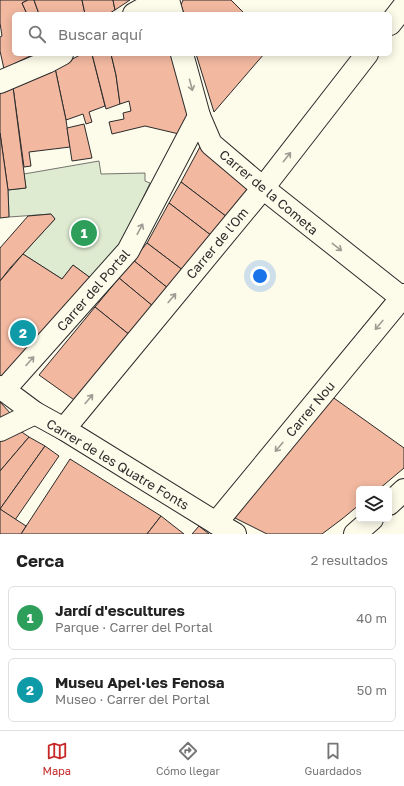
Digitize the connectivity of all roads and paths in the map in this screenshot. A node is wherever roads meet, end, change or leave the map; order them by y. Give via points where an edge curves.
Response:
1 (159, 0) edge
2 (168, 0) edge
3 (404, 6) edge
4 (138, 12) edge
5 (171, 12) edge
6 (392, 21) edge
7 (58, 56) edge
8 (183, 56) edge
9 (365, 56) edge
10 (0, 82) edge
11 (199, 116) junction
12 (263, 188) junction
13 (403, 296) edge
14 (2, 388) edge
15 (35, 414) junction
16 (64, 429) junction
17 (0, 430) edge
18 (404, 490) edge
19 (392, 501) edge
20 (369, 522) edge
21 (216, 523) junction
22 (235, 534) edge
23 (355, 534) edge

1 - 4 street
2 - 5 street
3 - 6 street
7 - 10 street
8 -> 11 street, Carrer de la Cometa
12 -> 9 street, Carrer de l'Om
11 - 12 street, Carrer de la Cometa via 212,144
14 -> 11 street, Carrer del Portal via 128,252
12 -> 13 street, Carrer de la Cometa
16 -> 12 street, Carrer de l'Om
13 -> 21 street, Carrer Nou
14 - 15 street, Carrer de les Quatre Fonts
15 - 16 street, Carrer de les Quatre Fonts
15 - 17 street
16 - 21 street, Carrer de les Quatre Fonts
18 - 19 street
20 - 23 street
21 - 22 street, Carrer de les Quatre Fonts

